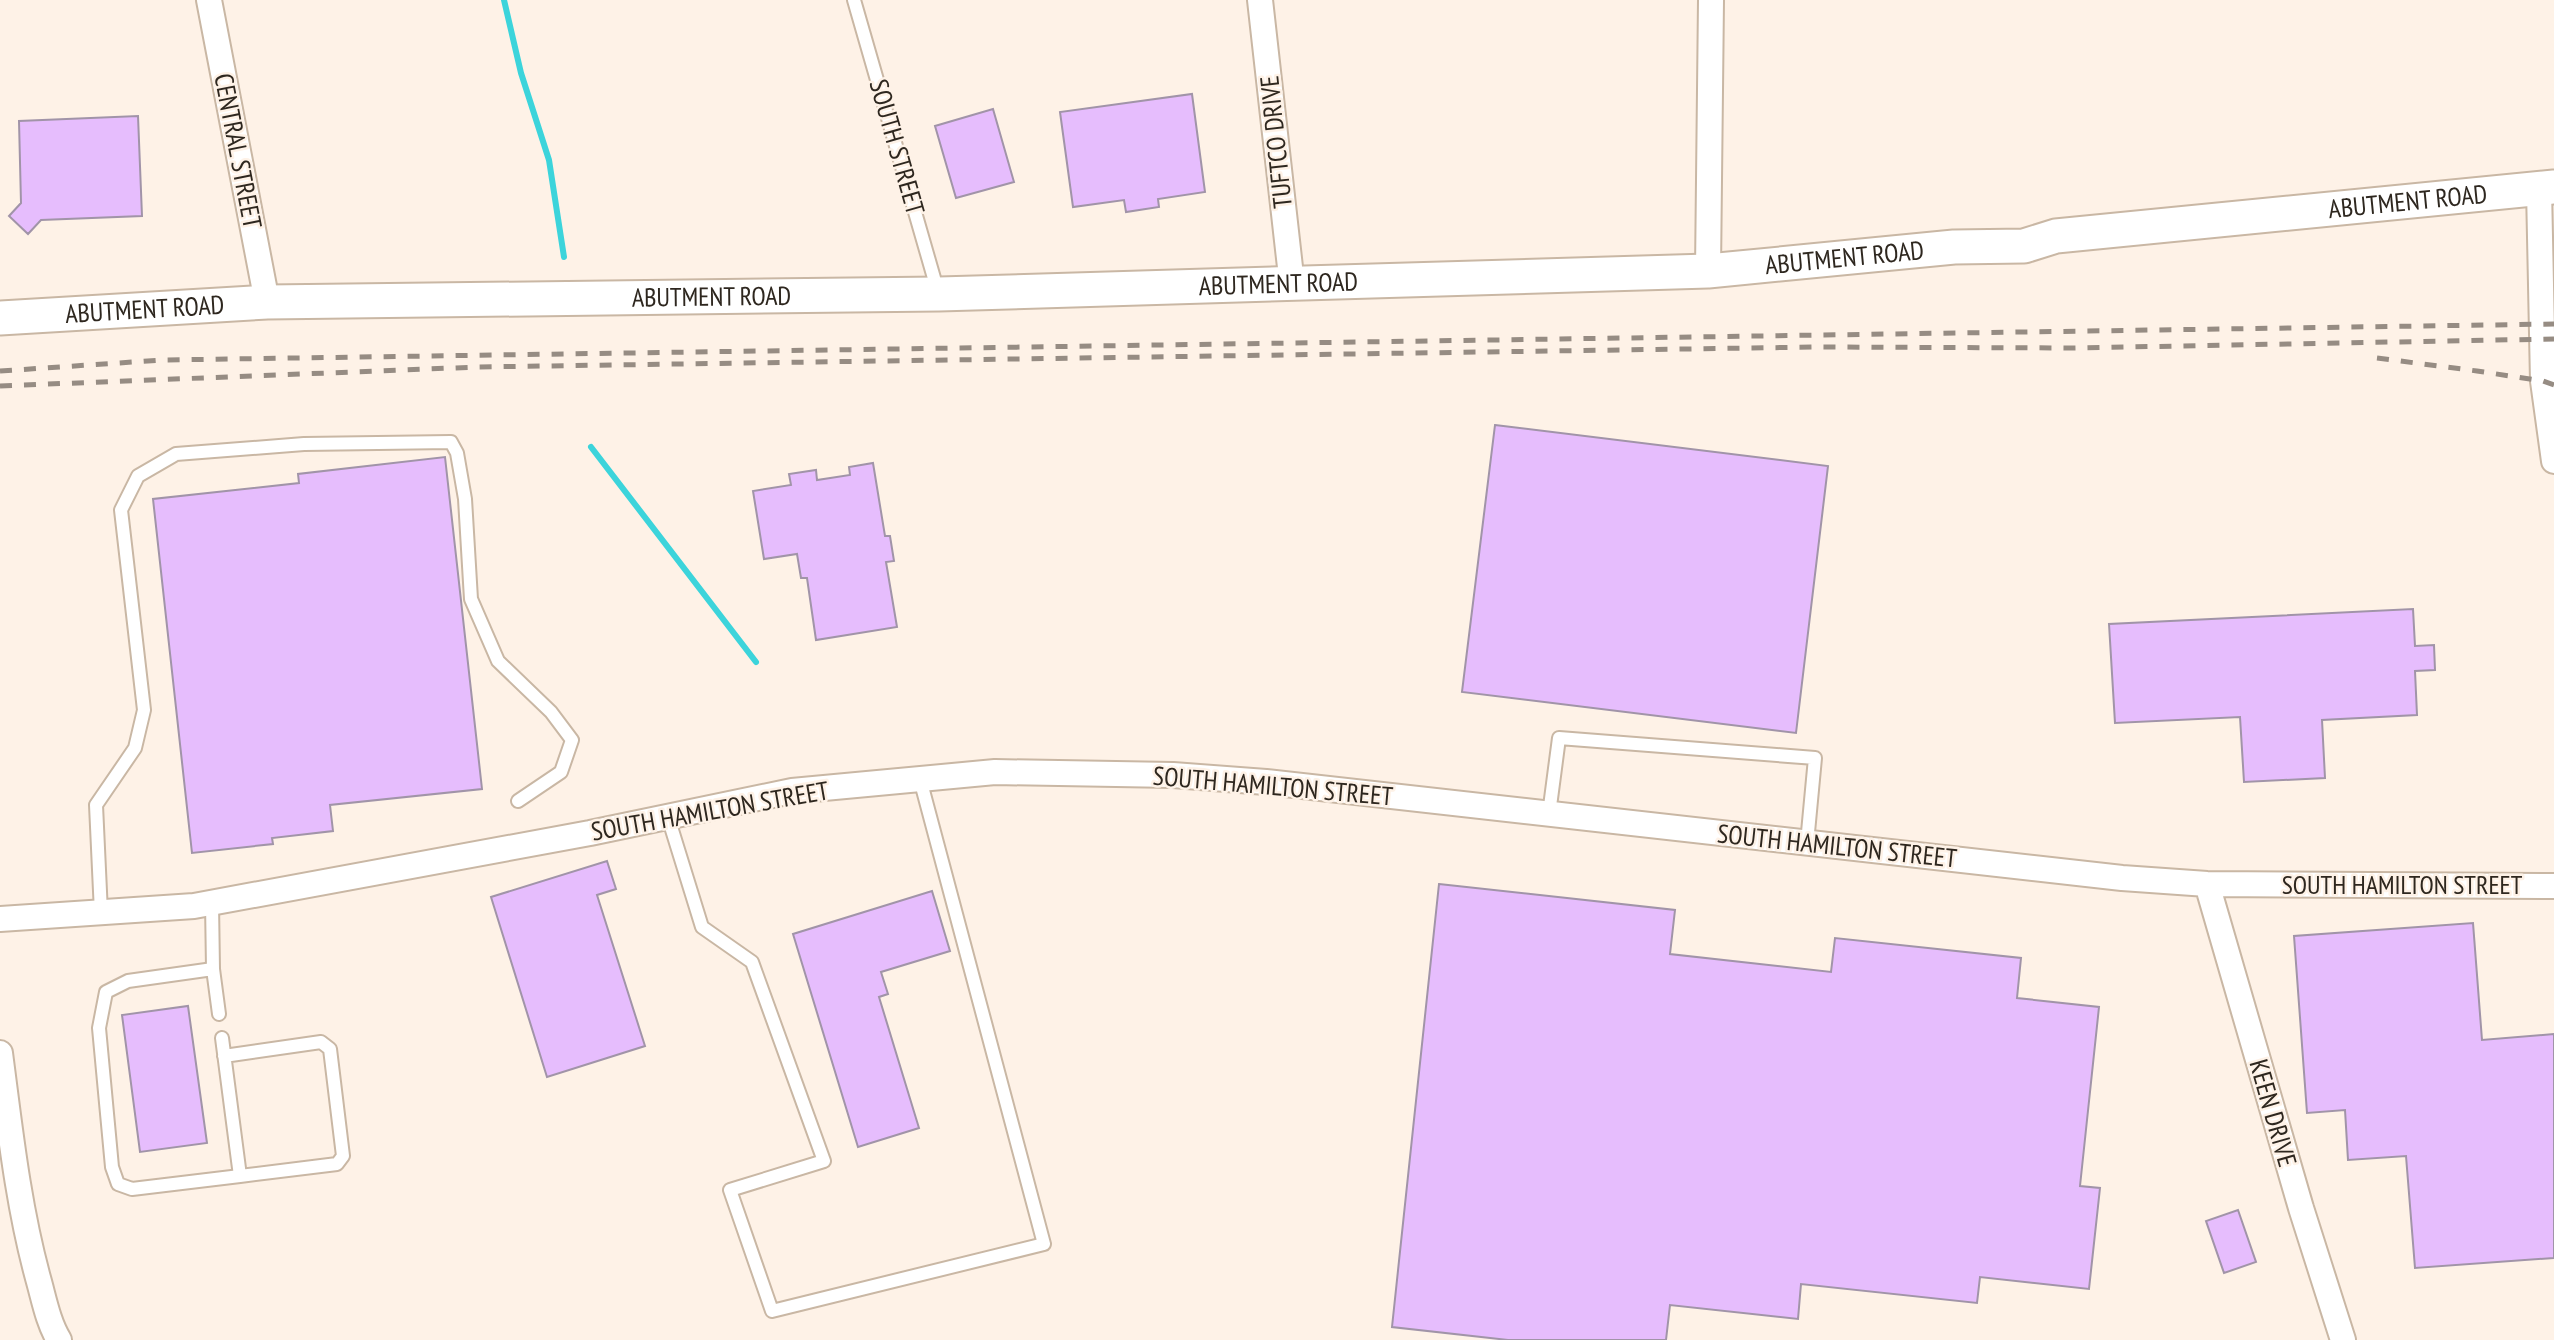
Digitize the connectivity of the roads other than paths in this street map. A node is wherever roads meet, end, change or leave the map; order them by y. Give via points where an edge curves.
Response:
1 (209, 0) edge
2 (854, 0) edge
3 (1261, 0) edge
4 (1711, 0) edge
5 (2546, 188) edge
6 (1707, 271) junction
7 (1292, 285) junction
8 (939, 294) junction
9 (267, 302) junction
10 (0, 318) edge
11 (2552, 447) edge
12 (920, 779) junction
13 (518, 801) dead end
14 (1549, 814) junction
15 (668, 817) junction
16 (1807, 843) junction
17 (2207, 884) junction
18 (2554, 886) edge
19 (212, 903) junction
20 (101, 913) junction
21 (0, 919) edge
22 (213, 969) junction
23 (219, 1014) dead end
24 (222, 1038) dead end
25 (0, 1053) edge
26 (224, 1056) junction
27 (240, 1176) junction
28 (59, 1340) edge
29 (2343, 1340) edge

1 - 9 street, CENTRAL STREET
2 - 8 lane, SOUTH STREET
3 - 7 street, TUFTCO DRIVE
4 - 6 street
5 - 6 main road, ABUTMENT ROAD via 2056,236 2024,246 1954,247
5 - 11 street via 2543,381
6 - 7 main road, ABUTMENT ROAD
7 - 8 main road, ABUTMENT ROAD
8 - 9 main road, ABUTMENT ROAD
9 - 10 main road, ABUTMENT ROAD
12 - 14 street, SOUTH HAMILTON STREET via 995,772 1173,775
12 - 15 street, SOUTH HAMILTON STREET via 792,791
12 - 15 lane via 1045,1244 772,1311 730,1190 824,1161 752,962 702,927
13 - 20 lane via 561,772 572,740 551,712 498,661 471,599 465,499 451,442 304,444 176,454 138,476 121,510 144,710 135,748 96,805
14 - 16 street, SOUTH HAMILTON STREET
14 - 16 lane via 1559,738 1815,758
15 - 19 street, SOUTH HAMILTON STREET
16 - 17 street, SOUTH HAMILTON STREET
17 - 18 street, SOUTH HAMILTON STREET
17 - 29 street, KEEN DRIVE
19 - 20 street, SOUTH HAMILTON STREET
19 - 22 lane
20 - 21 street, SOUTH HAMILTON STREET
22 - 23 lane
22 - 27 lane via 128,981 106,992 99,1028 112,1167 118,1184 132,1189
24 - 26 lane
25 - 28 street via 29,1247
26 - 27 lane
26 - 27 lane via 321,1042 330,1049 343,1156 337,1164

